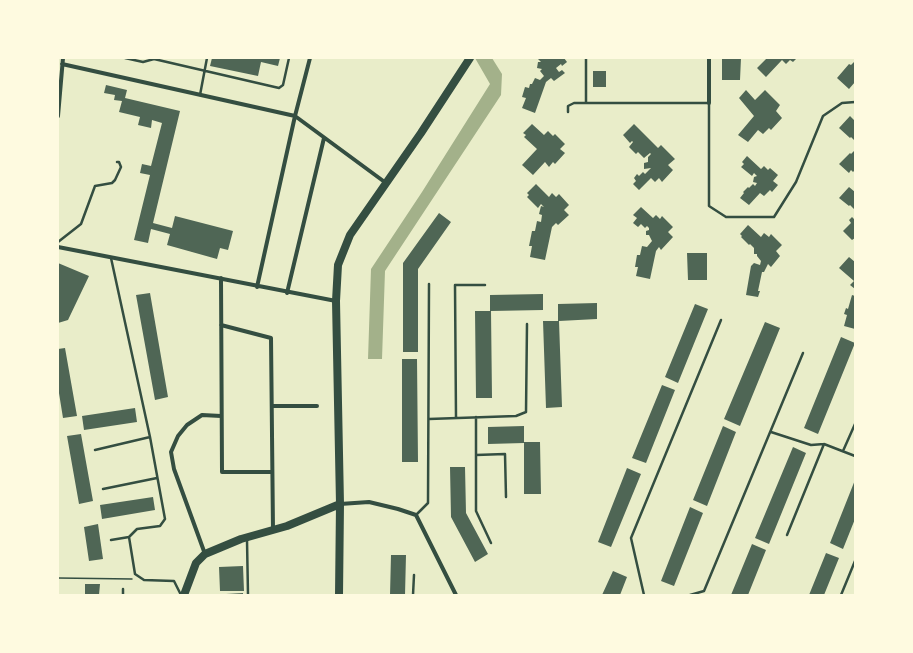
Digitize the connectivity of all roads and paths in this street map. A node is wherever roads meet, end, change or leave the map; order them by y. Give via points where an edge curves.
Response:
1 (63, 58) edge
2 (125, 58) edge
3 (208, 58) edge
4 (289, 58) edge
5 (310, 58) edge
6 (586, 58) edge
7 (710, 58) edge
8 (469, 61) edge
9 (62, 64) junction
10 (205, 71) junction
11 (200, 95) junction
12 (855, 102) edge
13 (586, 103) junction
14 (709, 103) junction
15 (568, 112) dead end
16 (58, 116) edge
17 (295, 116) junction
18 (324, 138) junction
19 (117, 162) dead end
20 (386, 184) junction
21 (58, 242) edge
22 (58, 247) edge
23 (111, 258) junction
24 (221, 278) junction
25 (429, 284) dead end
26 (485, 285) dead end
27 (257, 287) junction
28 (287, 293) junction
29 (336, 301) junction
30 (721, 320) dead end
31 (527, 324) dead end
32 (221, 325) junction
33 (803, 353) dead end
34 (272, 406) junction
35 (317, 406) dead end
36 (221, 416) junction
37 (476, 417) junction
38 (429, 418) junction
39 (456, 418) junction
40 (855, 424) edge
41 (771, 432) junction
42 (150, 437) junction
43 (824, 444) junction
44 (94, 450) dead end
45 (843, 451) junction
46 (476, 455) junction
47 (855, 456) edge
48 (272, 472) junction
49 (157, 478) junction
50 (103, 490) dead end
51 (506, 497) dead end
52 (340, 504) junction
53 (416, 515) junction
54 (273, 530) junction
55 (787, 535) dead end
56 (129, 537) junction
57 (247, 537) junction
58 (111, 540) dead end
59 (491, 543) dead end
60 (205, 554) junction
61 (855, 561) edge
62 (414, 575) dead end
63 (58, 578) edge
64 (144, 580) junction
65 (123, 589) dead end
66 (122, 595) edge
67 (181, 595) edge
68 (184, 595) edge
69 (248, 595) edge
70 (340, 595) edge
71 (413, 595) edge
72 (456, 595) edge
73 (644, 595) edge
74 (690, 595) edge
75 (841, 595) edge

1 - 9 street
2 - 10 lane via 143,62 154,59
3 - 10 lane
4 - 10 lane via 283,86 279,88
5 - 17 street
6 - 13 lane
7 - 14 street
8 - 20 main road
9 - 11 street
9 - 16 street
10 - 11 lane
11 - 17 street
12 - 14 lane via 842,103 823,116 796,182 774,218 726,217 709,206
13 - 14 lane
13 - 15 lane via 574,103 568,106
17 - 18 street
17 - 27 street
18 - 20 street
18 - 28 street
19 - 21 lane via 121,167 115,180 112,183 95,186 80,224
20 - 29 main road via 350,235 338,265
22 - 23 street
23 - 24 street
23 - 42 lane
24 - 27 street
24 - 32 street
25 - 38 lane
26 - 39 lane via 455,285
27 - 28 street
28 - 29 street
29 - 52 main road
30 - 73 lane via 631,538
31 - 37 lane via 526,412 516,416
32 - 34 street via 271,338
32 - 36 street
33 - 41 lane
34 - 35 street
34 - 48 street
36 - 48 street via 222,472
36 - 60 street via 202,414 187,425 178,436 171,452 174,469
37 - 39 lane
37 - 46 lane
38 - 39 lane
38 - 53 lane via 428,503
40 - 45 lane
41 - 43 lane via 811,446
41 - 74 lane via 704,590
42 - 44 lane
42 - 49 lane
43 - 45 lane
43 - 55 lane
45 - 47 lane
46 - 51 lane via 505,454
46 - 59 lane via 476,511
48 - 54 street
49 - 50 lane
49 - 56 lane via 165,519 160,526 137,529
52 - 53 street via 370,502
52 - 54 main road
52 - 70 main road
53 - 72 street
54 - 57 main road
56 - 58 lane
56 - 64 lane via 135,574
57 - 60 main road
57 - 69 lane
60 - 68 main road via 196,563
61 - 75 lane
62 - 71 lane
63 - 64 path
64 - 67 lane via 174,581
65 - 66 lane

